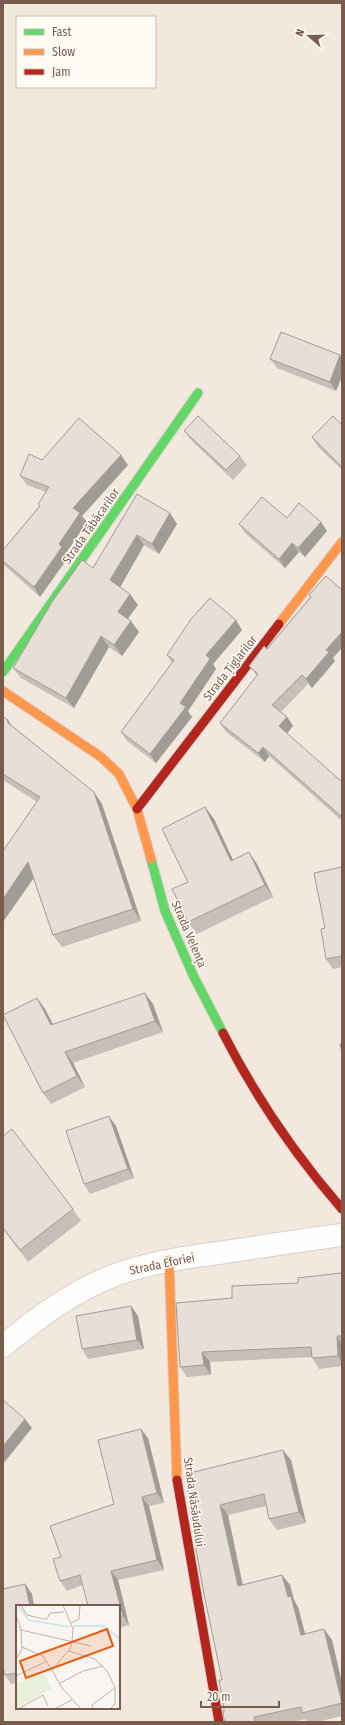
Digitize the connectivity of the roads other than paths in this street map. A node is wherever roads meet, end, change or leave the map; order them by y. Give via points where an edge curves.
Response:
1 (198, 393) dead end
2 (342, 542) edge
3 (3, 672) edge
4 (3, 691) edge
5 (136, 809) junction
6 (342, 1209) edge
7 (342, 1235) edge
8 (169, 1260) junction
9 (3, 1346) edge
10 (219, 1722) edge

1 - 3 street, Strada Tăbăcarilor
2 - 5 street, Strada Țiglarilor
4 - 5 street, Strada Velența via 101,757 119,774
5 - 6 street, Strada Velența via 165,911 232,1051 285,1137
7 - 8 street, Strada Eforiei
8 - 9 street, Strada Eforiei via 134,1269 88,1288 36,1319
8 - 10 street, Strada Năsăudului via 176,1474

